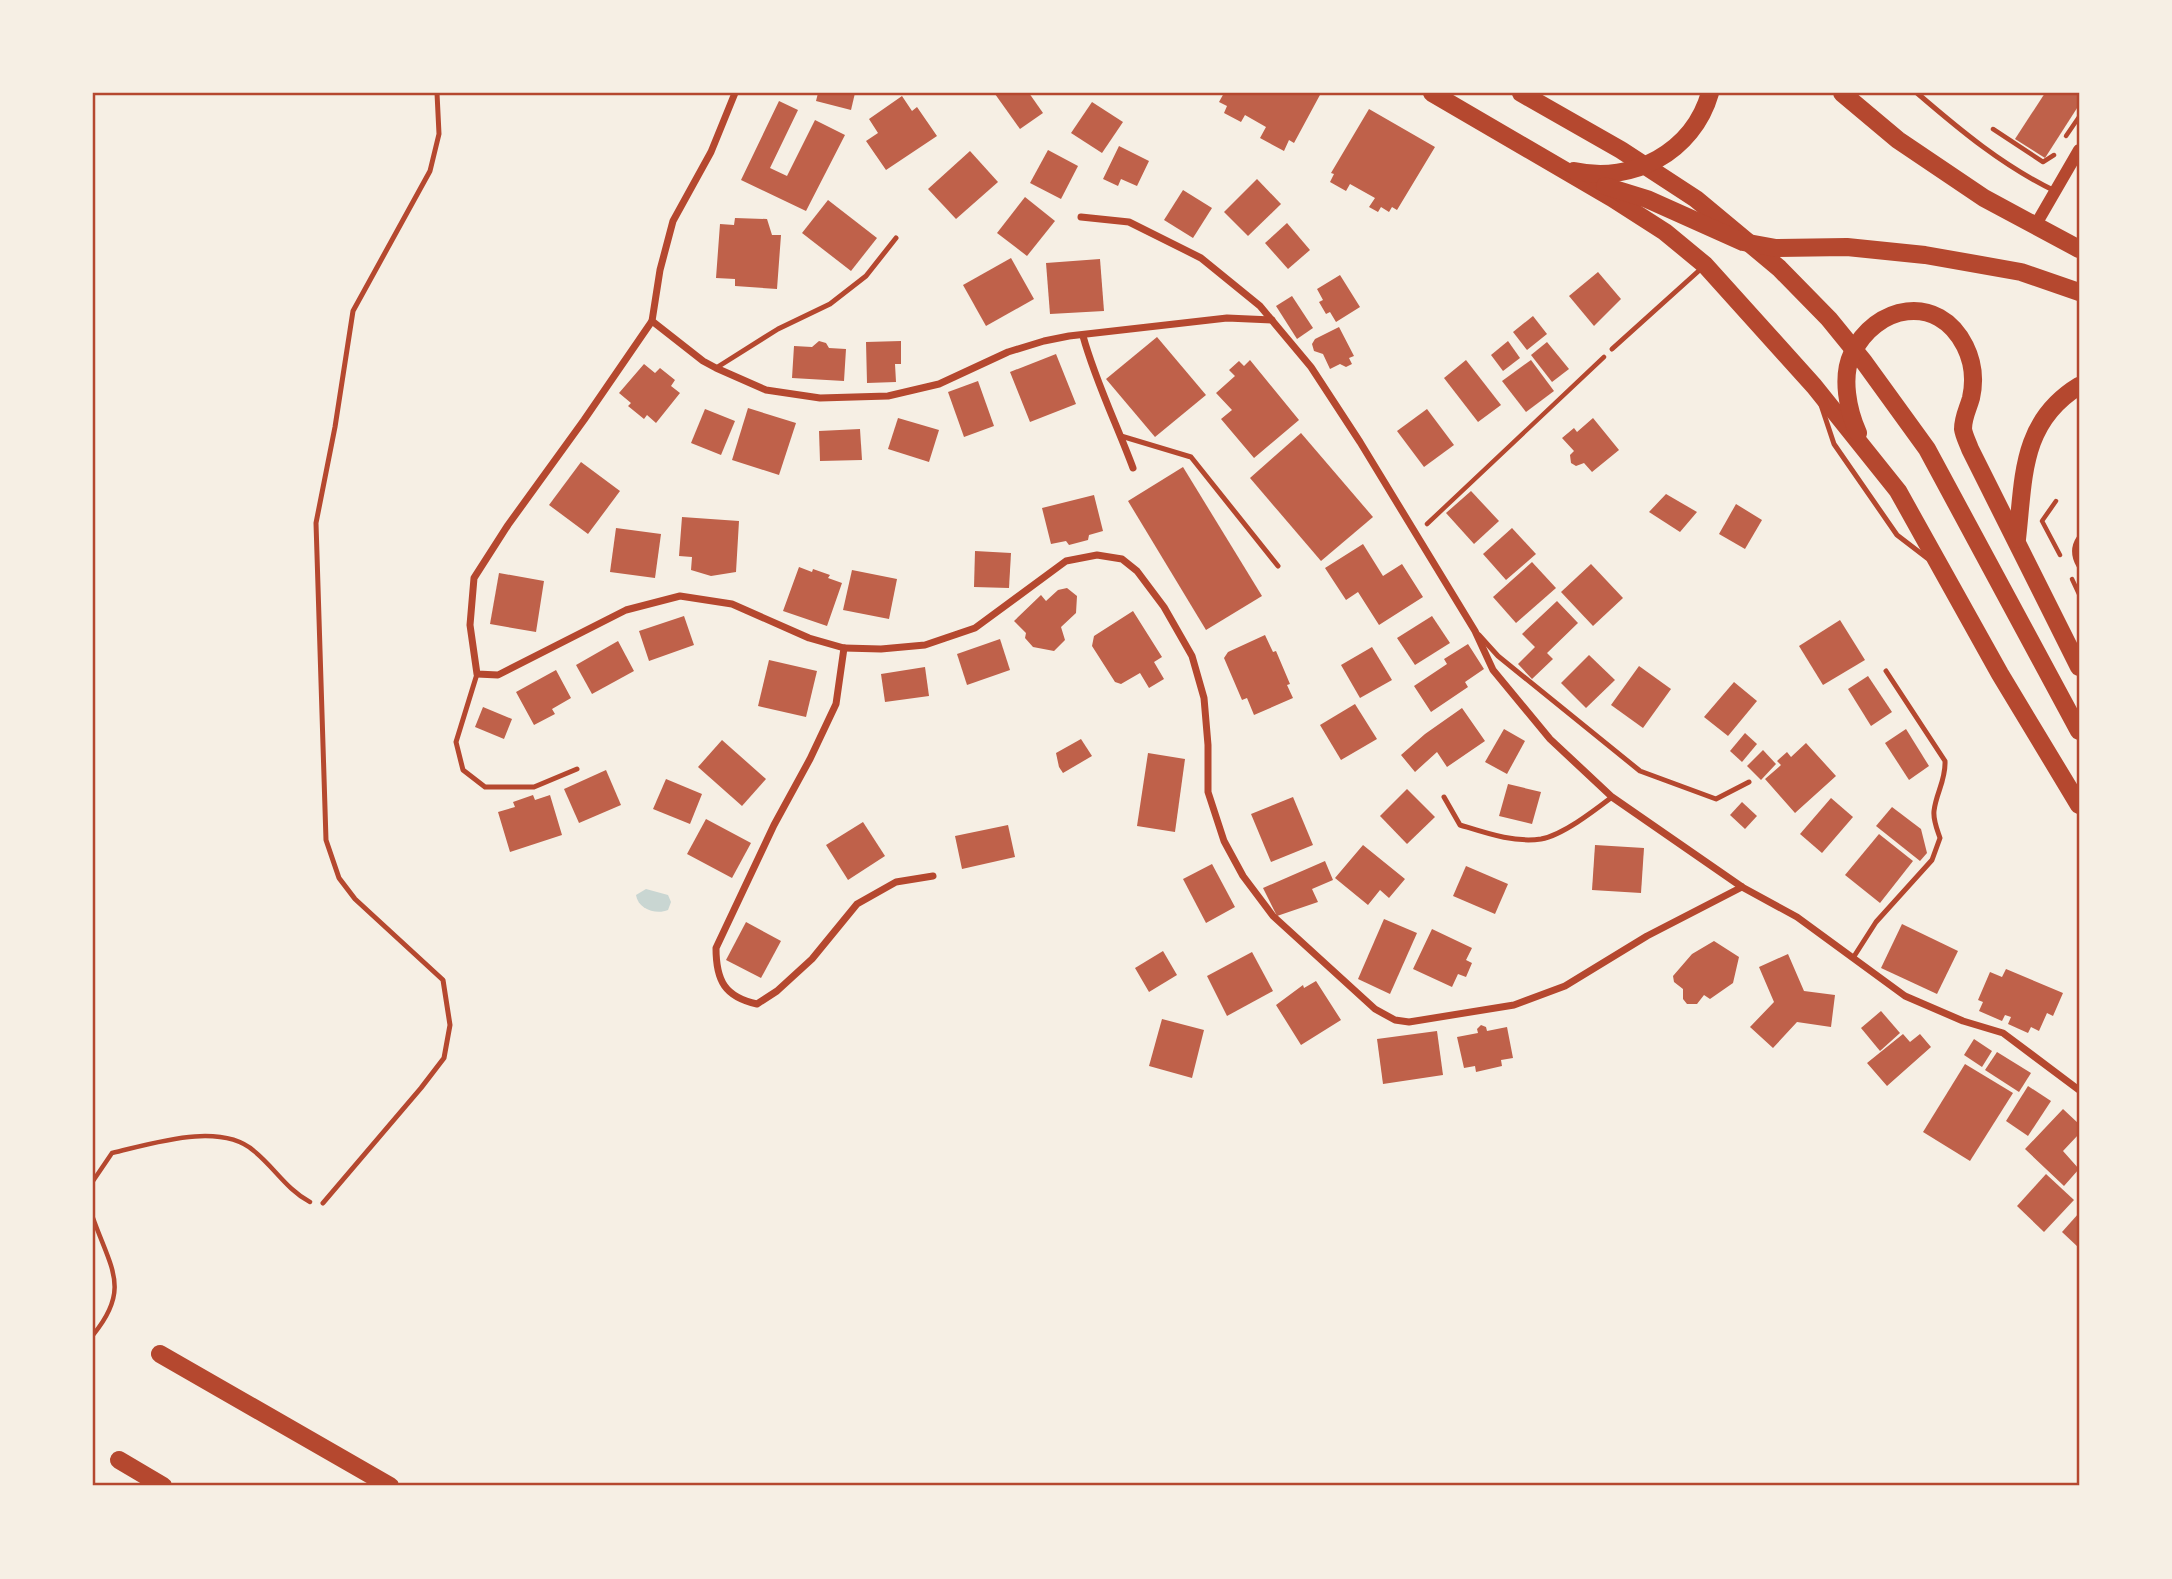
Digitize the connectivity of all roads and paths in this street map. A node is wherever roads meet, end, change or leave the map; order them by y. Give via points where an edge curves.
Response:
1 (437, 93) edge
2 (735, 93) edge
3 (1432, 93) edge
4 (1521, 93) edge
5 (1710, 93) edge
6 (1842, 93) edge
7 (1917, 93) edge
8 (2079, 117) edge
9 (1993, 129) dead end
10 (2079, 150) edge
11 (1545, 160) junction
12 (2055, 191) junction
13 (1081, 217) dead end
14 (2035, 226) junction
15 (896, 238) dead end
16 (2079, 249) edge
17 (1705, 265) junction
18 (2079, 292) edge
19 (1272, 320) junction
20 (652, 321) junction
21 (1083, 336) junction
22 (1612, 349) joint
23 (716, 368) junction
24 (1814, 386) junction
25 (2079, 386) edge
26 (1121, 436) junction
27 (1864, 447) junction
28 (1133, 468) dead end
29 (2056, 501) dead end
30 (1416, 535) junction
31 (2079, 538) edge
32 (2017, 539) junction
33 (2060, 556) dead end
34 (1278, 566) dead end
35 (2079, 566) edge
36 (1942, 569) junction
37 (2070, 576) dead end
38 (2079, 594) edge
39 (1475, 631) junction
40 (844, 648) junction
41 (2079, 667) edge
42 (1886, 671) dead end
43 (477, 674) junction
44 (2079, 731) edge
45 (577, 769) dead end
46 (1749, 782) dead end
47 (1444, 797) dead end
48 (1612, 797) junction
49 (2079, 805) edge
50 (933, 876) dead end
51 (1742, 887) junction
52 (1853, 958) junction
53 (2079, 1090) edge
54 (93, 1181) edge
55 (323, 1203) joint
56 (93, 1218) edge
57 (93, 1335) edge
58 (160, 1354) dead end
59 (119, 1460) dead end
60 (163, 1486) edge
61 (390, 1486) edge

1 - 55 lane via 439,134 430,171 353,311 316,523 326,840 339,878 355,899 443,980 450,1025 444,1058
2 - 20 street via 711,152 673,221
3 - 11 main road
4 - 44 main road via 1696,199 1779,268 1829,319 1927,449
5 - 11 main road via 1688,135 1672,150 1633,171 1588,174
6 - 14 main road via 1898,141
7 - 12 lane via 2003,162
8 - 9 path via 2053,157 2043,162
10 - 12 street
11 - 17 main road via 1665,232
11 - 18 main road via 1743,242 1776,248 1847,247 1925,255 2021,272
12 - 14 street
13 - 19 street via 1129,222 1201,258
14 - 16 main road
15 - 23 lane via 866,276 830,304 778,329
17 - 22 lane
17 - 24 main road
19 - 21 street via 1227,318
19 - 30 street via 1311,367
20 - 23 street
20 - 43 street via 474,578 470,625
21 - 23 street via 1044,341 939,384 888,396 820,398 766,390
21 - 26 street
22 - 30 path
24 - 27 main road
24 - 36 lane via 1835,444 1897,535
25 - 32 main road via 2052,408 2029,448
26 - 28 street
26 - 34 lane via 1191,457
27 - 32 main road via 1851,418 1848,370 1852,355 1866,334 1885,318 1908,310 1934,314 1956,332 1970,357 1973,385 1963,432
27 - 36 main road via 1898,491
29 - 33 path via 2042,521
30 - 39 street
31 - 35 lane via 2075,545
32 - 41 main road
36 - 49 main road
37 - 38 path
39 - 46 lane via 1498,656 1640,771 1716,799
39 - 48 street via 1493,670 1542,730
40 - 43 street via 809,639 732,604 680,596 626,610 498,674
40 - 50 street via 836,704 716,948 722,985 738,1000 757,1003 812,959 857,904 896,882
40 - 51 street via 925,645 975,628 1066,561 1097,555 1122,559 1164,607 1192,656 1204,698 1208,792 1224,841 1243,876 1273,916 1375,1009 1395,1020 1409,1022 1514,1005 1565,986 1647,936
42 - 52 lane via 1945,761 1946,774 1934,810 1940,838 1932,860 1876,922
43 - 45 lane via 456,742 463,770 485,788 534,787
47 - 48 lane via 1460,825 1507,839 1543,839 1581,820
48 - 51 street
51 - 52 street via 1797,917
52 - 53 street via 1905,996 2003,1033
54 - 55 path via 112,1153 186,1137 213,1137 242,1142 299,1196
56 - 57 path via 115,1280 115,1300
58 - 61 main road
59 - 60 main road

